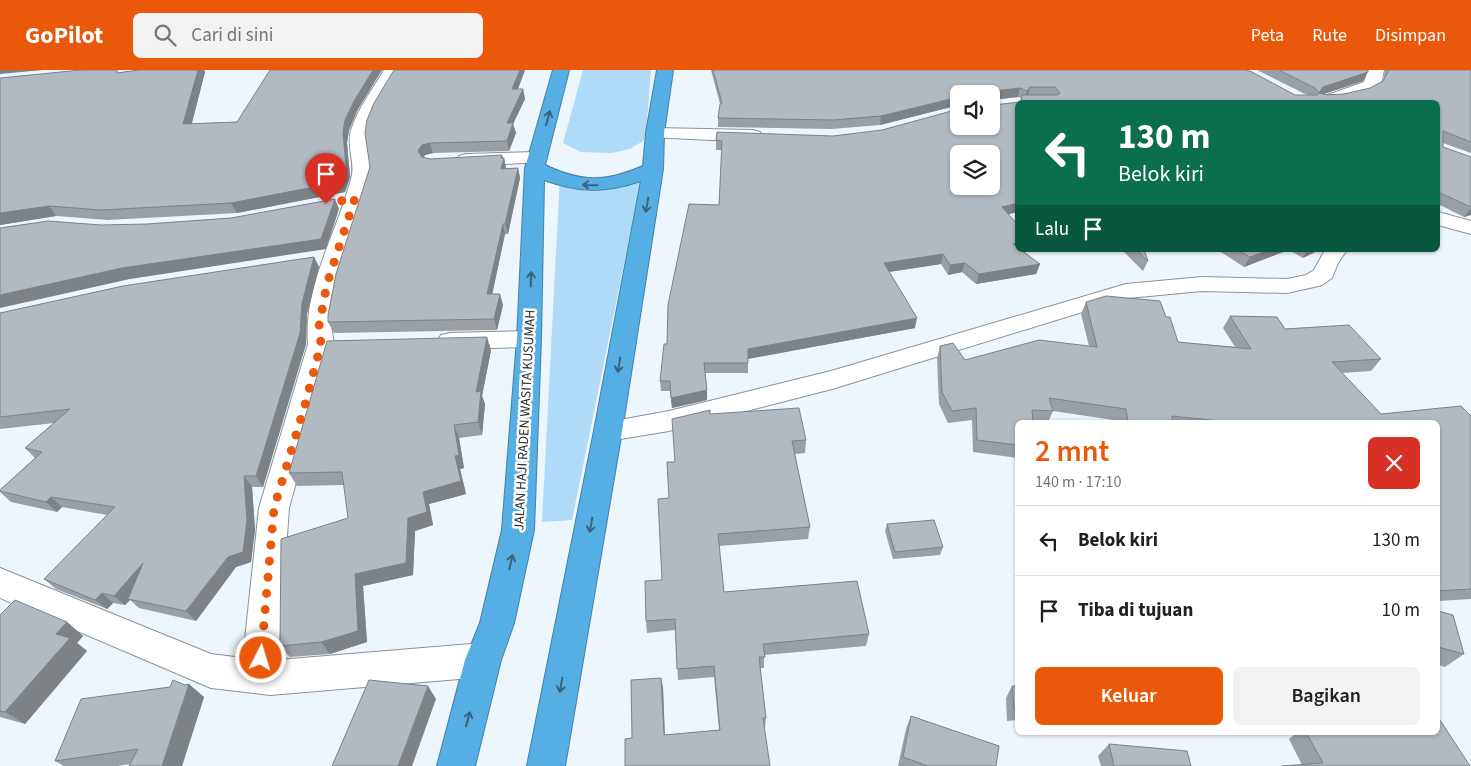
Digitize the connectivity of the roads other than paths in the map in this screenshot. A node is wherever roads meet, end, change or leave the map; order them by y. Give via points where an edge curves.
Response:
1 (392, 70) edge
2 (561, 70) edge
3 (665, 70) edge
4 (1376, 70) edge
5 (1331, 100) edge
6 (655, 133) junction
7 (773, 136) edge
8 (452, 160) edge
9 (536, 163) junction
10 (653, 169) junction
11 (355, 198) junction
12 (329, 203) edge
13 (1440, 218) edge
14 (1469, 224) edge
15 (1334, 252) edge
16 (530, 339) junction
17 (430, 342) edge
18 (608, 431) junction
19 (0, 582) edge
20 (484, 660) junction
21 (259, 677) junction
22 (456, 766) edge
23 (546, 766) edge

1 - 11 street via 358,136 362,177
9 -> 2 highway, JALAN HAJI RADEN WASITA KUSUMAH
3 - 6 highway
4 - 5 street via 1370,86
6 - 7 street
6 - 10 highway
8 - 9 street
10 -> 9 highway via 633,179 590,185 562,181
16 -> 9 highway, JALAN HAJI RADEN WASITA KUSUMAH
10 -> 18 highway
11 - 12 street
11 - 21 street via 326,258 319,326 331,344 305,405 274,508
13 - 14 street
15 - 18 street via 1324,273 1301,284 1202,284 1126,291 832,380 669,421
16 - 17 street
20 -> 16 highway, JALAN HAJI RADEN WASITA KUSUMAH via 498,623 518,530
18 -> 23 highway
19 - 21 street via 211,672
20 - 21 street
22 -> 20 highway, JALAN HAJI RADEN WASITA KUSUMAH

